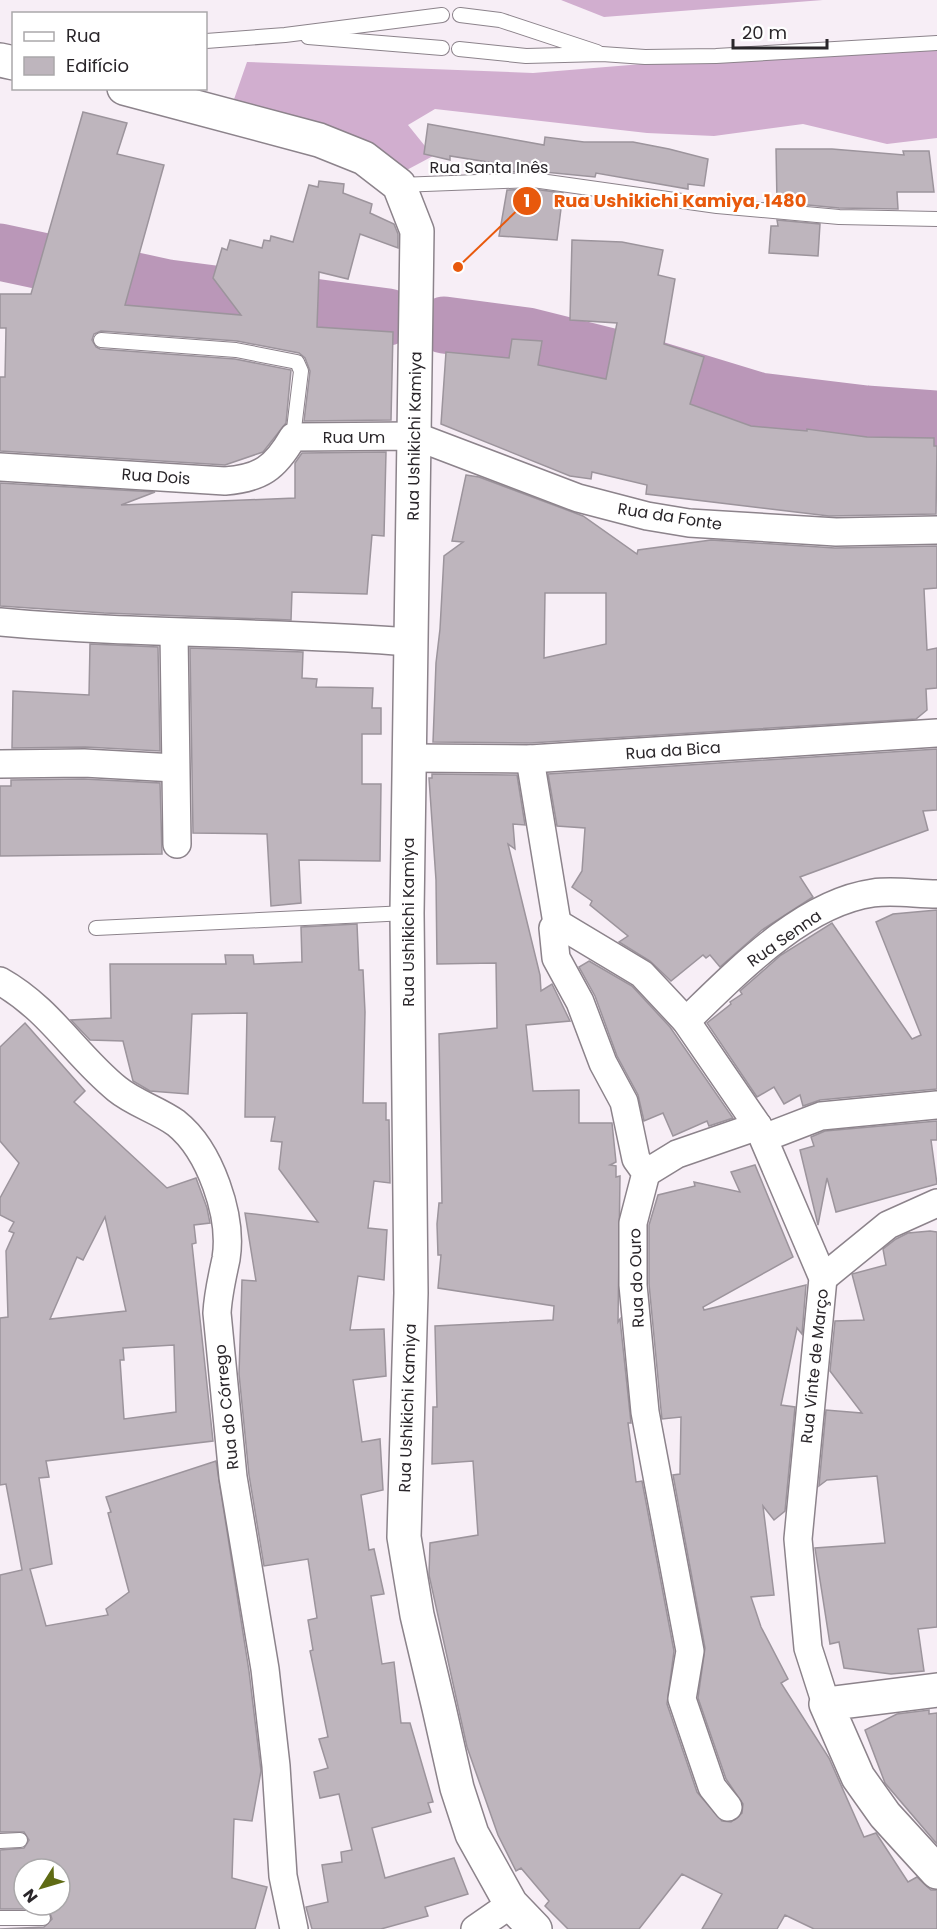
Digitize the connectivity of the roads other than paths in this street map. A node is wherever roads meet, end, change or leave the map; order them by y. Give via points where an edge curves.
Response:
1 (442, 15) dead end
2 (460, 15) dead end
3 (285, 35) junction
4 (210, 41) edge
5 (937, 43) edge
6 (442, 48) dead end
7 (459, 49) dead end
8 (602, 54) junction
9 (140, 91) edge
10 (399, 186) junction
11 (937, 219) edge
12 (101, 340) dead end
13 (415, 436) junction
14 (293, 437) junction
15 (0, 467) edge
16 (937, 530) edge
17 (0, 622) edge
18 (174, 633) junction
19 (410, 642) junction
20 (937, 733) edge
21 (409, 758) junction
22 (530, 759) junction
23 (0, 764) edge
24 (175, 768) junction
25 (177, 844) dead end
26 (937, 894) edge
27 (407, 913) junction
28 (557, 923) junction
29 (96, 928) dead end
30 (0, 981) edge
31 (686, 1021) junction
32 (937, 1105) edge
33 (761, 1132) junction
34 (646, 1173) junction
35 (937, 1203) edge
36 (823, 1278) junction
37 (937, 1690) edge
38 (826, 1704) junction
39 (729, 1807) dead end
40 (20, 1840) dead end
41 (0, 1841) edge
42 (937, 1872) edge
43 (511, 1904) junction
44 (0, 1918) edge
45 (43, 1918) dead end
46 (294, 1929) edge
47 (475, 1929) edge
48 (535, 1929) edge

1 - 3 lane
2 - 8 lane via 530,28
3 - 4 lane
3 - 6 lane
5 - 8 lane via 716,56
7 - 8 lane via 526,56
9 - 10 main road, Rua Ushikichi Kamiya via 319,140 364,158
10 - 11 lane, Rua Santa Inês via 533,180 717,206 838,217
10 - 13 main road, Rua Ushikichi Kamiya via 417,231
12 - 14 lane via 236,350 297,362 301,372
13 - 14 street, Rua Um
13 - 16 street, Rua da Fonte via 579,498 647,516 757,529
13 - 19 main road, Rua Ushikichi Kamiya
14 - 15 street, Rua Dois via 265,472 250,479 225,481
17 - 18 street
18 - 19 street
18 - 24 street
19 - 21 main road, Rua Ushikichi Kamiya
20 - 22 street, Rua da Bica
21 - 22 street, Rua da Bica
21 - 27 main road, Rua Ushikichi Kamiya
22 - 28 street
23 - 24 street
24 - 25 street
26 - 31 street, Rua Senna via 871,893 820,911 735,973
27 - 29 lane
27 - 43 main road, Rua Ushikichi Kamiya via 411,1293 404,1537 417,1615 457,1788 472,1834
28 - 31 street, Rua Vinte de Março via 642,974
28 - 34 street via 552,936 556,958 624,1102 636,1159
30 - 46 street, Rua do Córrego via 40,1010 116,1089 174,1122 193,1138 210,1168 222,1207 226,1258 217,1313 233,1477 265,1669 283,1876
31 - 33 street, Rua Vinte de Março
32 - 33 street via 821,1116
33 - 34 street via 677,1154
33 - 36 street, Rua Vinte de Março
34 - 39 street, Rua do Ouro via 633,1223 633,1285 645,1412 690,1651 682,1699 712,1786
35 - 36 street via 888,1225
36 - 38 street, Rua Vinte de Março via 798,1539 808,1648
37 - 38 main road
38 - 42 main road, Rua Vinte de Março via 858,1777 885,1815
40 - 41 lane
43 - 47 street
43 - 48 main road, Rua Ushikichi Kamiya
44 - 45 lane

